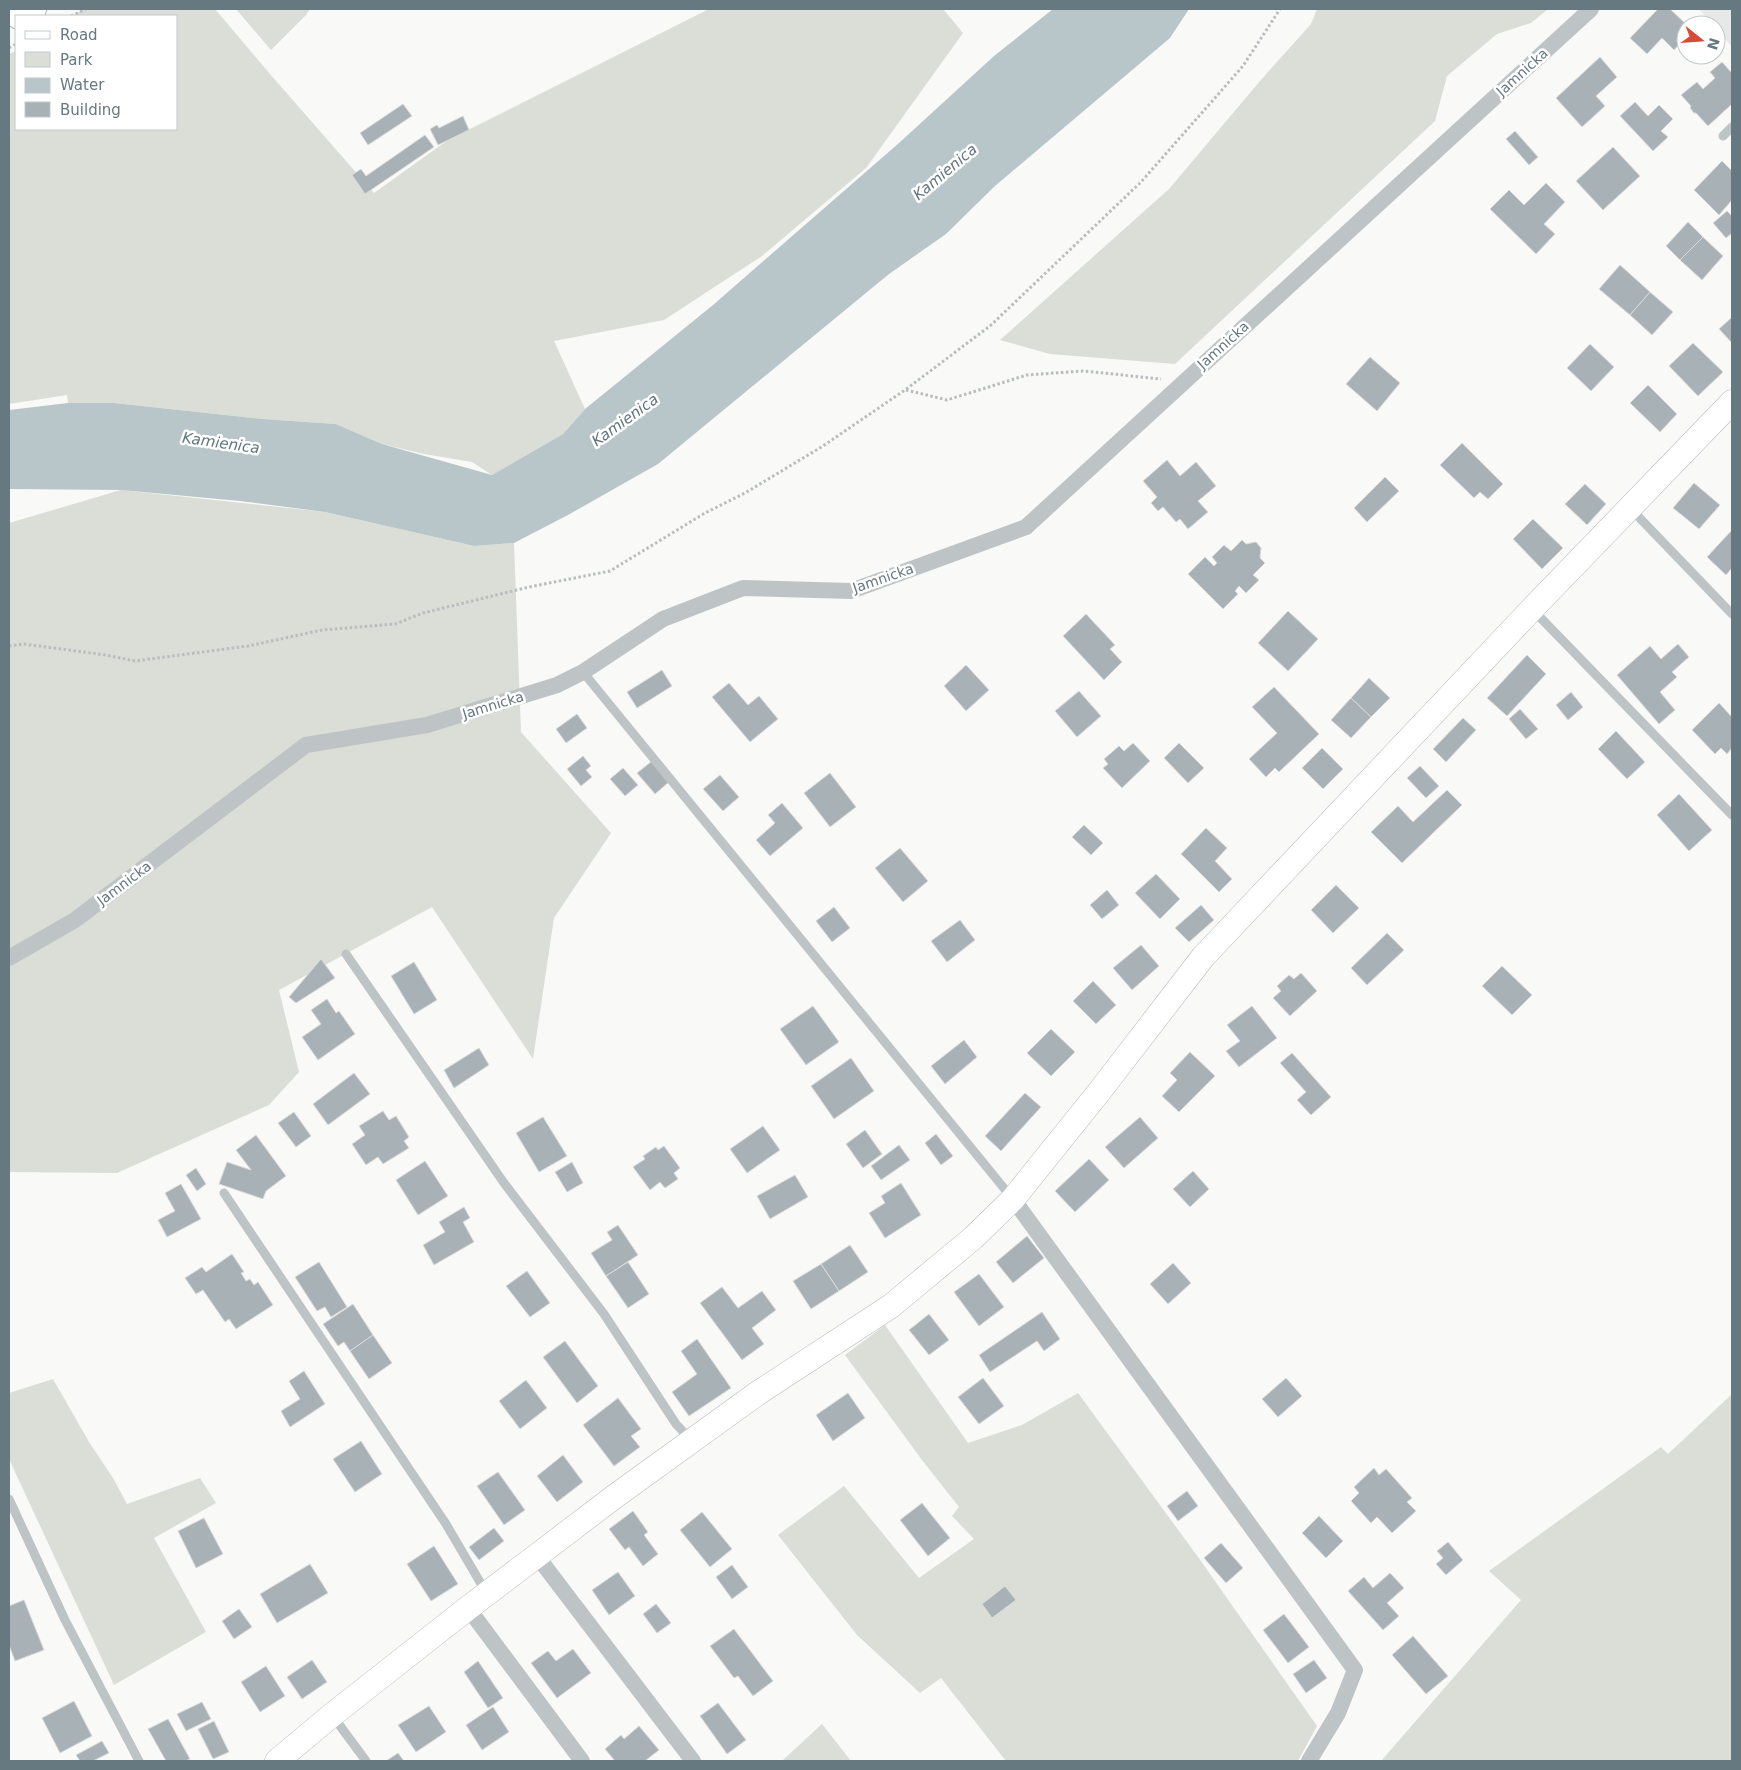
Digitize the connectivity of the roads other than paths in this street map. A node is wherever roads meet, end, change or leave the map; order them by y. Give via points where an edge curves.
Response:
1 (33, 9) edge
2 (1591, 9) edge
3 (21, 15) edge
4 (1732, 128) edge
5 (1723, 136) dead end
6 (1732, 402) edge
7 (1630, 508) junction
8 (1532, 609) junction
9 (1732, 614) edge
10 (583, 672) junction
11 (1732, 815) edge
12 (346, 954) dead end
13 (9, 958) edge
14 (224, 1193) dead end
15 (1012, 1199) junction
16 (691, 1440) junction
17 (9, 1499) edge
18 (537, 1556) junction
19 (487, 1594) junction
20 (468, 1608) junction
21 (332, 1715) junction
22 (139, 1761) edge
23 (278, 1761) edge
24 (366, 1761) edge
25 (582, 1761) edge
26 (693, 1761) edge
27 (1309, 1761) edge

1 - 3 main road
2 - 10 street, Jamnicka via 1026,527 852,591 743,588 663,619
4 - 5 lane
6 - 7 street
7 - 8 street
7 - 9 lane
8 - 11 lane
8 - 15 street via 1203,957
10 - 13 street, Jamnicka via 557,685 427,725 306,745 75,920
10 - 15 lane
12 - 16 lane via 504,1183 604,1314 676,1424
14 - 19 lane via 446,1524
15 - 16 street via 973,1238 891,1306
15 - 27 street via 1355,1670 1338,1713
16 - 18 street
17 - 22 lane via 65,1620
18 - 19 street
18 - 26 street
19 - 20 street
20 - 21 street
20 - 25 street
21 - 23 street
21 - 24 lane

